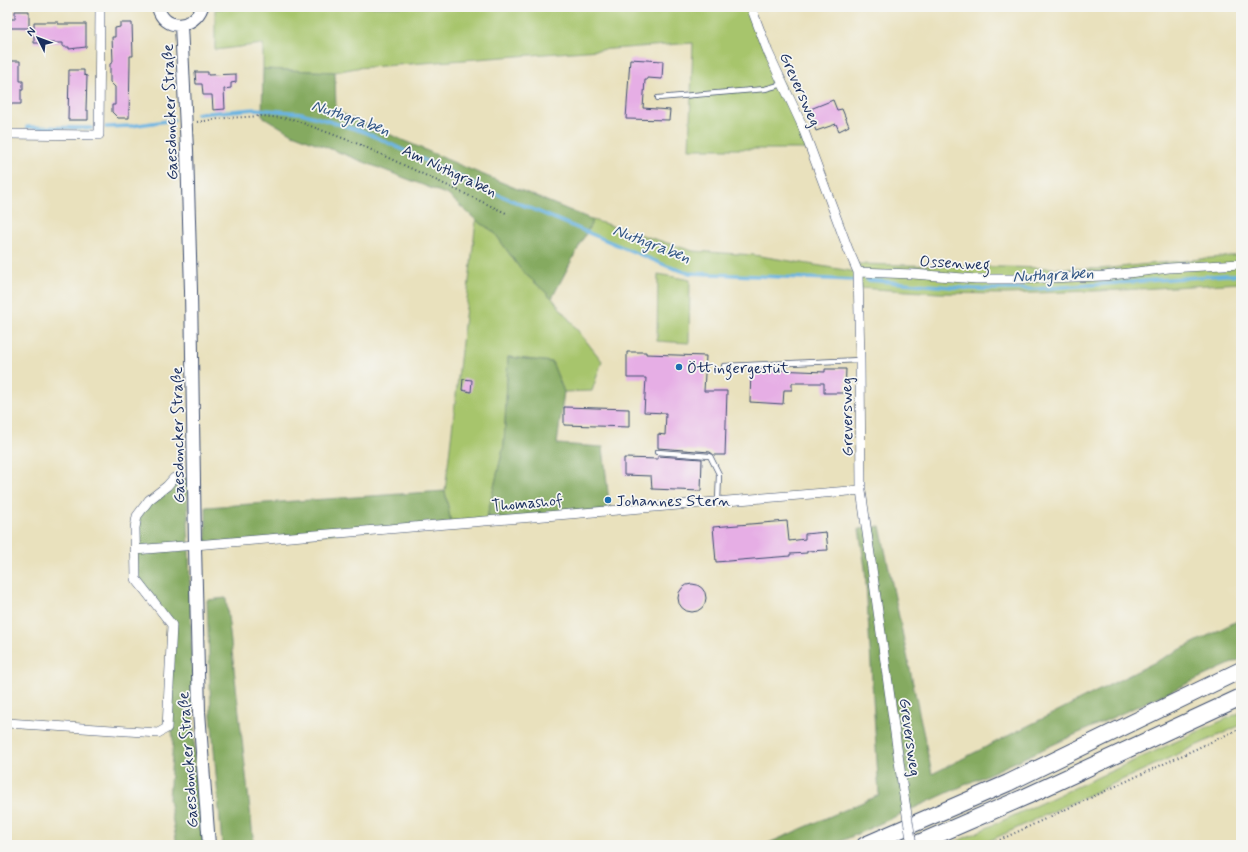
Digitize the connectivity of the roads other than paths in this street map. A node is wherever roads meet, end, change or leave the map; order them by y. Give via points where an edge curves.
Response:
1 (96, 7) edge
2 (100, 7) edge
3 (105, 7) edge
4 (158, 7) edge
5 (202, 7) edge
6 (751, 7) edge
7 (181, 25) junction
8 (783, 84) junction
9 (658, 98) dead end
10 (7, 134) edge
11 (1241, 264) edge
12 (858, 272) junction
13 (860, 360) junction
14 (724, 366) dead end
15 (657, 452) dead end
16 (174, 478) dead end
17 (861, 490) junction
18 (718, 502) junction
19 (195, 546) junction
20 (135, 550) junction
21 (1241, 670) edge
22 (1241, 698) edge
23 (7, 724) edge
24 (209, 845) edge
25 (865, 845) edge
26 (912, 845) edge

1 - 2 street
2 - 3 street
2 - 10 street via 99,135
4 - 7 main road, Gaesdoncker Straße via 168,21
5 - 7 main road, Gaesdoncker Straße via 195,19
6 - 8 street, Greversweg
7 - 19 main road, Gaesdoncker Straße via 191,283
8 - 9 lane via 765,89
8 - 12 street, Greversweg via 801,123
11 - 12 street, Ossenweg via 1169,268 1104,276 1019,279
12 - 13 street, Greversweg
13 - 14 lane
13 - 17 street, Greversweg
15 - 18 lane via 710,456 719,474
16 - 20 street via 149,500 137,516
17 - 18 street, Thomashof
17 - 26 street, Greversweg, bridge
18 - 19 street, Thomashof
19 - 20 street, Thomashof
19 - 24 main road, Gaesdoncker Straße via 199,712
20 - 23 street via 136,579 172,625 167,728 158,733
21 - 25 highway via 1008,783
22 - 26 highway via 1027,796

